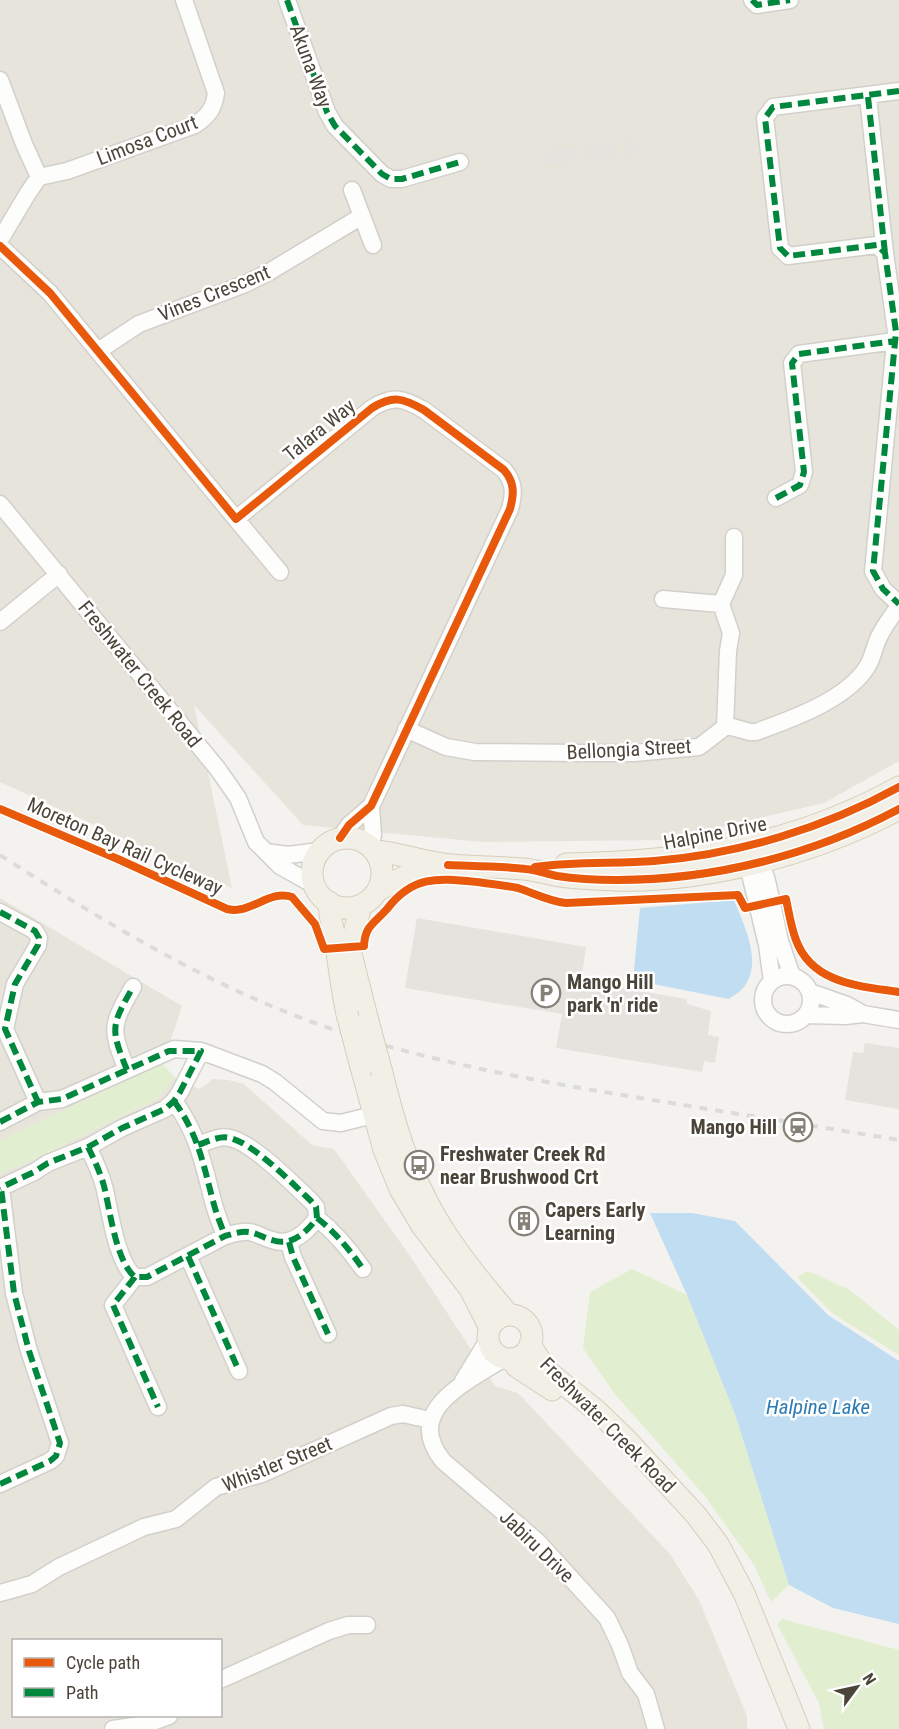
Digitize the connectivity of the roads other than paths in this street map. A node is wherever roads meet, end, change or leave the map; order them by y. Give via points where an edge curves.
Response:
1 (184, 0) edge
2 (287, 0) edge
3 (752, 0) edge
4 (790, 0) edge
5 (0, 80) edge
6 (899, 92) edge
7 (868, 97) junction
8 (460, 162) dead end
9 (39, 177) junction
10 (352, 190) dead end
11 (362, 216) junction
12 (0, 240) edge
13 (373, 245) dead end
14 (0, 246) edge
15 (885, 253) junction
16 (895, 341) junction
17 (98, 351) junction
18 (776, 498) dead end
19 (0, 504) edge
20 (236, 519) junction
21 (734, 537) dead end
22 (280, 572) dead end
23 (59, 574) junction
24 (663, 599) dead end
25 (721, 604) junction
26 (899, 605) edge
27 (0, 622) edge
28 (725, 727) junction
29 (406, 729) junction
30 (899, 787) edge
31 (371, 806) junction
32 (899, 809) edge
33 (340, 838) junction
34 (372, 849) junction
35 (320, 851) junction
36 (266, 852) junction
37 (752, 854) junction
38 (448, 865) junction
39 (314, 885) junction
40 (378, 890) junction
41 (329, 903) junction
42 (361, 905) junction
43 (0, 912) edge
44 (792, 976) junction
45 (772, 981) junction
46 (133, 987) dead end
47 (810, 992) junction
48 (863, 1014) junction
49 (806, 1016) junction
50 (899, 1020) edge
51 (201, 1051) junction
52 (127, 1070) junction
53 (174, 1101) junction
54 (38, 1102) junction
55 (383, 1113) junction
56 (0, 1122) edge
57 (198, 1145) junction
58 (88, 1147) junction
59 (0, 1188) edge
60 (316, 1218) junction
61 (225, 1236) junction
62 (290, 1242) junction
63 (188, 1256) junction
64 (363, 1269) dead end
65 (135, 1277) junction
66 (508, 1315) junction
67 (328, 1334) dead end
68 (489, 1334) junction
69 (530, 1344) junction
70 (508, 1359) junction
71 (239, 1371) dead end
72 (463, 1382) junction
73 (158, 1407) dead end
74 (430, 1420) junction
75 (0, 1484) edge
76 (0, 1593) edge
77 (367, 1625) dead end
78 (222, 1679) edge
79 (166, 1717) edge
80 (113, 1729) edge
81 (656, 1729) edge
82 (788, 1729) edge
83 (799, 1729) edge

1 - 9 street, Limosa Court via 216,93 209,114 195,125 67,171
2 - 8 street, Akuna Way via 327,112 335,126 382,174 402,179
3 - 4 street via 757,5
5 - 9 street
6 - 7 street
7 - 15 street
7 - 15 street via 773,107 765,118 780,248 788,256 877,245
9 - 12 street
10 - 11 street
11 - 13 street
11 - 17 street, Vines Crescent via 269,272 139,324
14 - 17 street via 50,293
15 - 16 street
16 - 18 street via 799,354 792,363 804,472 800,485
16 - 26 street via 873,571
17 - 20 street
19 - 23 street, Freshwater Creek Road
20 - 22 street
20 - 29 street, Talara Way via 372,408 391,399 424,410 510,477 510,509
21 - 25 street via 734,575
23 - 27 street
23 - 36 street, Freshwater Creek Road via 218,768 238,798 253,837
24 - 25 street
25 - 28 street via 731,633
26 - 28 street via 883,628 868,666 846,690 756,732
28 - 29 street, Bellongia Street via 699,747 608,753 475,752 446,747
29 - 31 street, Talara Way
30 - 37 main road, Halpine Drive
31 - 33 street, Talara Way
31 - 34 street, Talara Way
32 - 37 main road, Halpine Drive via 835,838
33 - 34 main road via 361,840
33 - 35 main road
34 - 38 main road, Halpine Drive
34 - 40 main road via 382,870
35 - 36 street via 288,855
35 - 39 main road via 314,861
36 - 39 street, Freshwater Creek Road via 280,866
37 - 38 main road, Halpine Drive via 663,878 616,880
37 - 44 street via 772,902
37 - 45 street
38 - 40 main road, Halpine Drive via 420,871
39 - 41 main road
40 - 42 main road
41 - 42 main road via 350,908
41 - 55 main road, bridge via 328,917 347,1014 361,1067
42 - 55 main road, bridge via 350,950 382,1074
43 - 54 street via 35,931 39,938 15,984 5,1029
44 - 45 street
44 - 47 street
45 - 49 street via 764,992 767,1014 779,1023 794,1024
46 - 52 street via 114,1028
47 - 48 street
47 - 49 street
48 - 49 street
48 - 50 street
51 - 52 street via 169,1051
51 - 53 street
51 - 55 street via 262,1074 323,1121 341,1123
52 - 54 street via 62,1099
53 - 57 street via 190,1124
53 - 58 street
54 - 56 street
55 - 66 main road via 430,1208 457,1251
55 - 68 main road via 384,1150 400,1190 470,1289
57 - 60 street via 229,1137 239,1142 311,1201
57 - 61 street
58 - 59 street
58 - 65 street via 104,1185 126,1266
59 - 75 street via 14,1293 60,1443 50,1461
60 - 62 street
60 - 64 street via 345,1244
61 - 62 street via 249,1232
61 - 63 street
62 - 67 street
63 - 65 street via 147,1277
63 - 71 street
65 - 73 street via 113,1305
66 - 68 main road via 497,1319
66 - 69 main road via 526,1323
68 - 70 main road via 494,1352
68 - 72 street
69 - 70 main road via 523,1354
69 - 83 main road, Freshwater Creek Road via 546,1370 627,1440 696,1515 717,1544 744,1593
70 - 72 street
70 - 82 main road, Freshwater Creek Road via 539,1379 604,1433 695,1532 730,1589
72 - 74 street via 441,1402
74 - 76 street, Whistler Street via 403,1414 391,1416 262,1474 216,1487 176,1519 144,1527 32,1584
74 - 81 street, Jabiru Drive via 430,1438 443,1461 537,1541 607,1618 630,1673 646,1695
77 - 78 street via 328,1631
79 - 80 street

